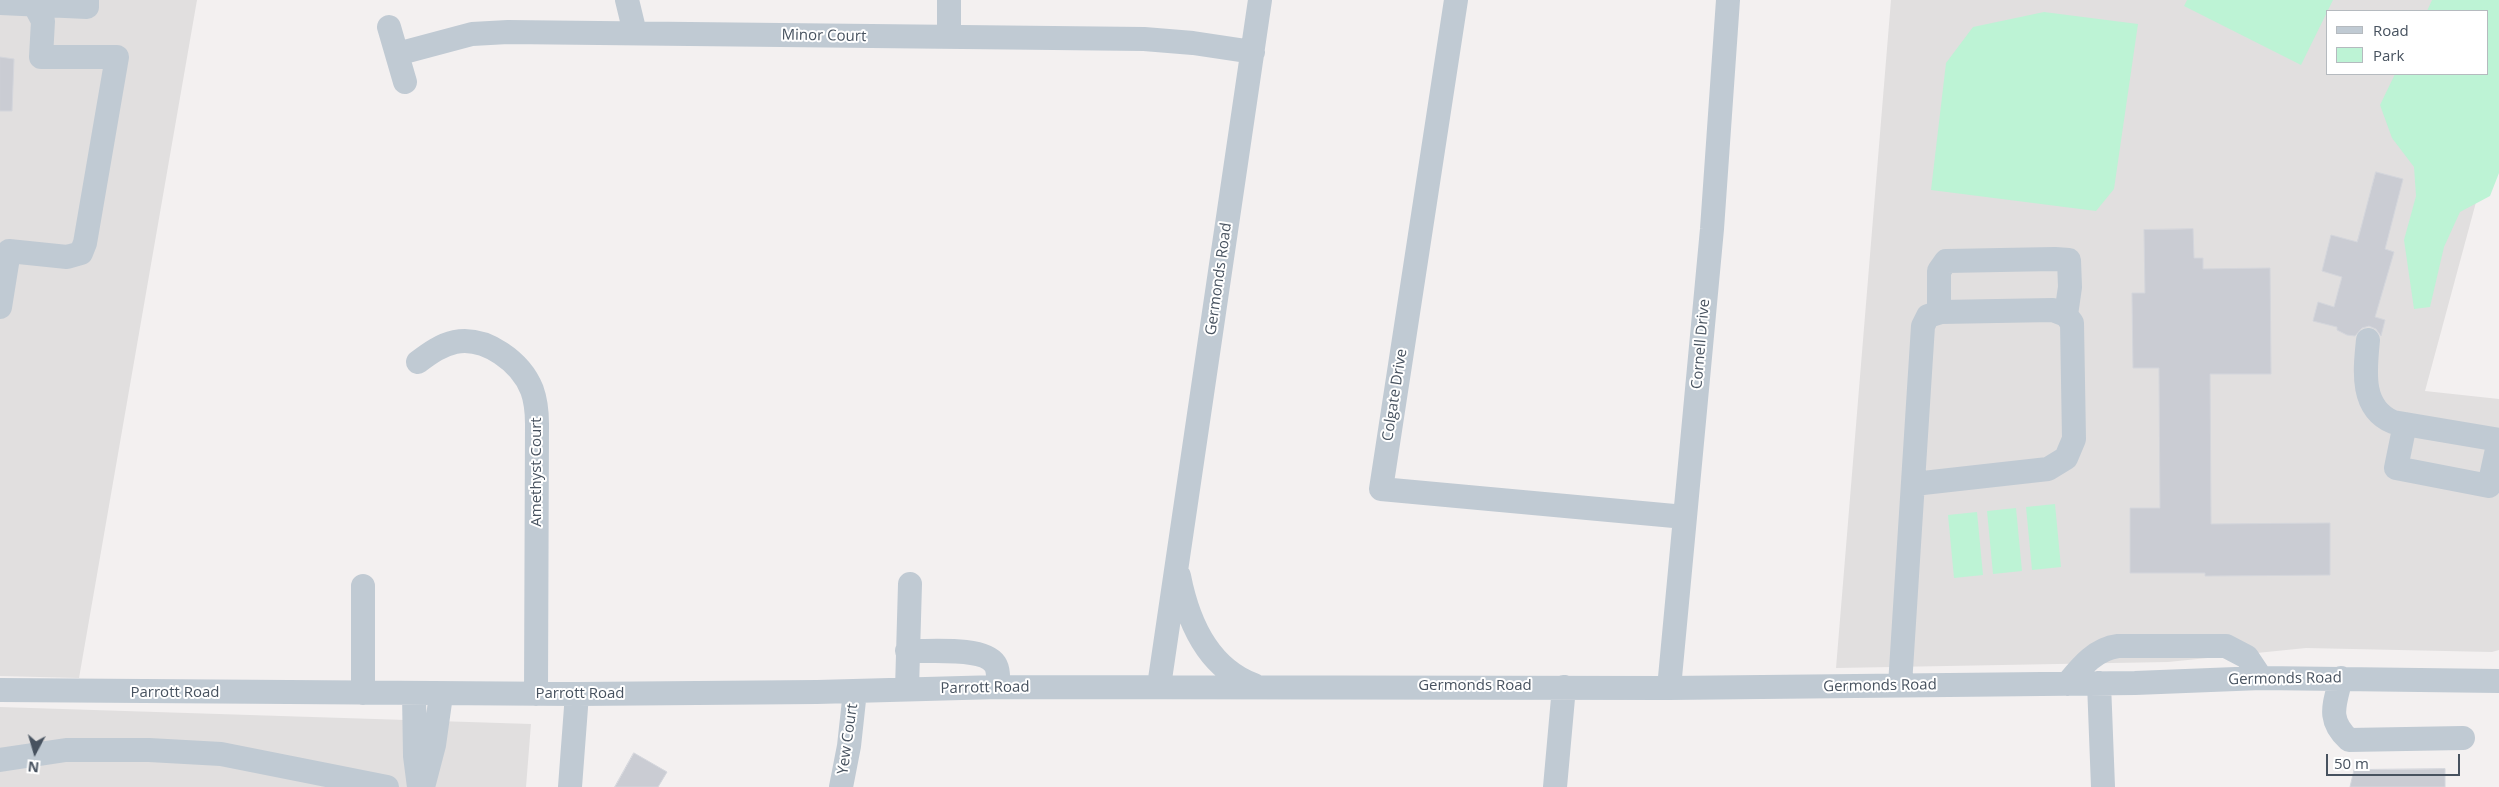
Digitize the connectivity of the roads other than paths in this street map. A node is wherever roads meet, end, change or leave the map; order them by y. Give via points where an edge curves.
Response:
1 (87, 0) edge
2 (627, 0) edge
3 (949, 0) edge
4 (1260, 0) edge
5 (1456, 0) edge
6 (1728, 0) edge
7 (34, 2) edge
8 (0, 3) edge
9 (390, 27) dead end
10 (635, 33) junction
11 (948, 37) junction
12 (1253, 52) junction
13 (397, 54) junction
14 (405, 82) dead end
15 (0, 308) edge
16 (1939, 312) junction
17 (2066, 314) junction
18 (2368, 340) dead end
19 (418, 362) dead end
20 (2405, 424) junction
21 (2499, 440) edge
22 (1914, 484) junction
23 (1685, 517) junction
24 (1177, 558) junction
25 (910, 584) dead end
26 (363, 586) dead end
27 (908, 651) junction
28 (2261, 678) junction
29 (2341, 678) junction
30 (2499, 681) edge
31 (2099, 683) junction
32 (2067, 684) junction
33 (1900, 685) junction
34 (1159, 686) junction
35 (998, 687) junction
36 (1261, 687) junction
37 (1564, 687) junction
38 (1669, 688) junction
39 (0, 690) edge
40 (907, 690) junction
41 (854, 691) junction
42 (362, 694) junction
43 (414, 694) junction
44 (441, 694) junction
45 (536, 694) junction
46 (577, 694) junction
47 (2463, 738) dead end
48 (0, 760) edge
49 (387, 787) edge
50 (421, 787) edge
51 (570, 787) edge
52 (841, 787) edge
53 (1555, 787) edge
54 (2103, 787) edge

1 - 7 street via 87,7
2 - 10 street
3 - 11 street
4 - 12 street, Germonds Road
5 - 23 street, Colgate Drive via 1381,489
6 - 23 street, Cornell Drive via 1712,229
7 - 8 street
7 - 15 street via 43,21 41,57 117,58 81,253 67,257 9,252
9 - 13 street
10 - 11 street, Minor Court
10 - 13 street, Minor Court via 484,33
11 - 12 street, Minor Court via 1152,40
12 - 24 street, Germonds Road
13 - 14 street
16 - 17 street via 2053,310
16 - 17 street via 1939,271 1946,261 2055,259 2070,260
16 - 22 street via 1928,316 1924,326
17 - 22 street via 2072,323 2074,439 2066,458 2048,469
18 - 20 street via 2366,372 2369,398 2378,414
19 - 45 street, Amethyst Court via 443,346 475,342 506,357 523,373 532,391 537,424
20 - 21 street
20 - 21 street via 2396,468 2489,486
22 - 33 street
23 - 38 street, Cornell Drive
24 - 34 street, Germonds Road
24 - 36 street, Germonds Road via 1187,607 1205,645 1231,673
25 - 27 street
26 - 42 street
27 - 35 street via 976,652 995,663
27 - 40 street
28 - 29 street, Germonds Road
28 - 31 street, Germonds Road
28 - 32 street via 2247,657 2226,646 2118,646 2089,659
29 - 30 street, Germonds Road
29 - 47 street via 2333,716 2339,731 2349,740
31 - 32 street, Germonds Road
31 - 54 street
32 - 33 street, Germonds Road
33 - 38 street, Germonds Road
34 - 35 street, Parrott Road
34 - 36 street, Germonds Road
35 - 40 street, Parrott Road
36 - 37 street, Germonds Road
37 - 38 street, Germonds Road
37 - 53 street
39 - 42 street, Parrott Road
40 - 41 street, Parrott Road
41 - 46 street, Parrott Road
41 - 52 street, Yew Court
42 - 43 street, Parrott Road
43 - 44 street, Parrott Road
43 - 50 street via 415,756
44 - 45 street, Parrott Road
44 - 50 street via 434,745
45 - 46 street, Parrott Road
46 - 51 street
48 - 49 street via 66,750 222,754

